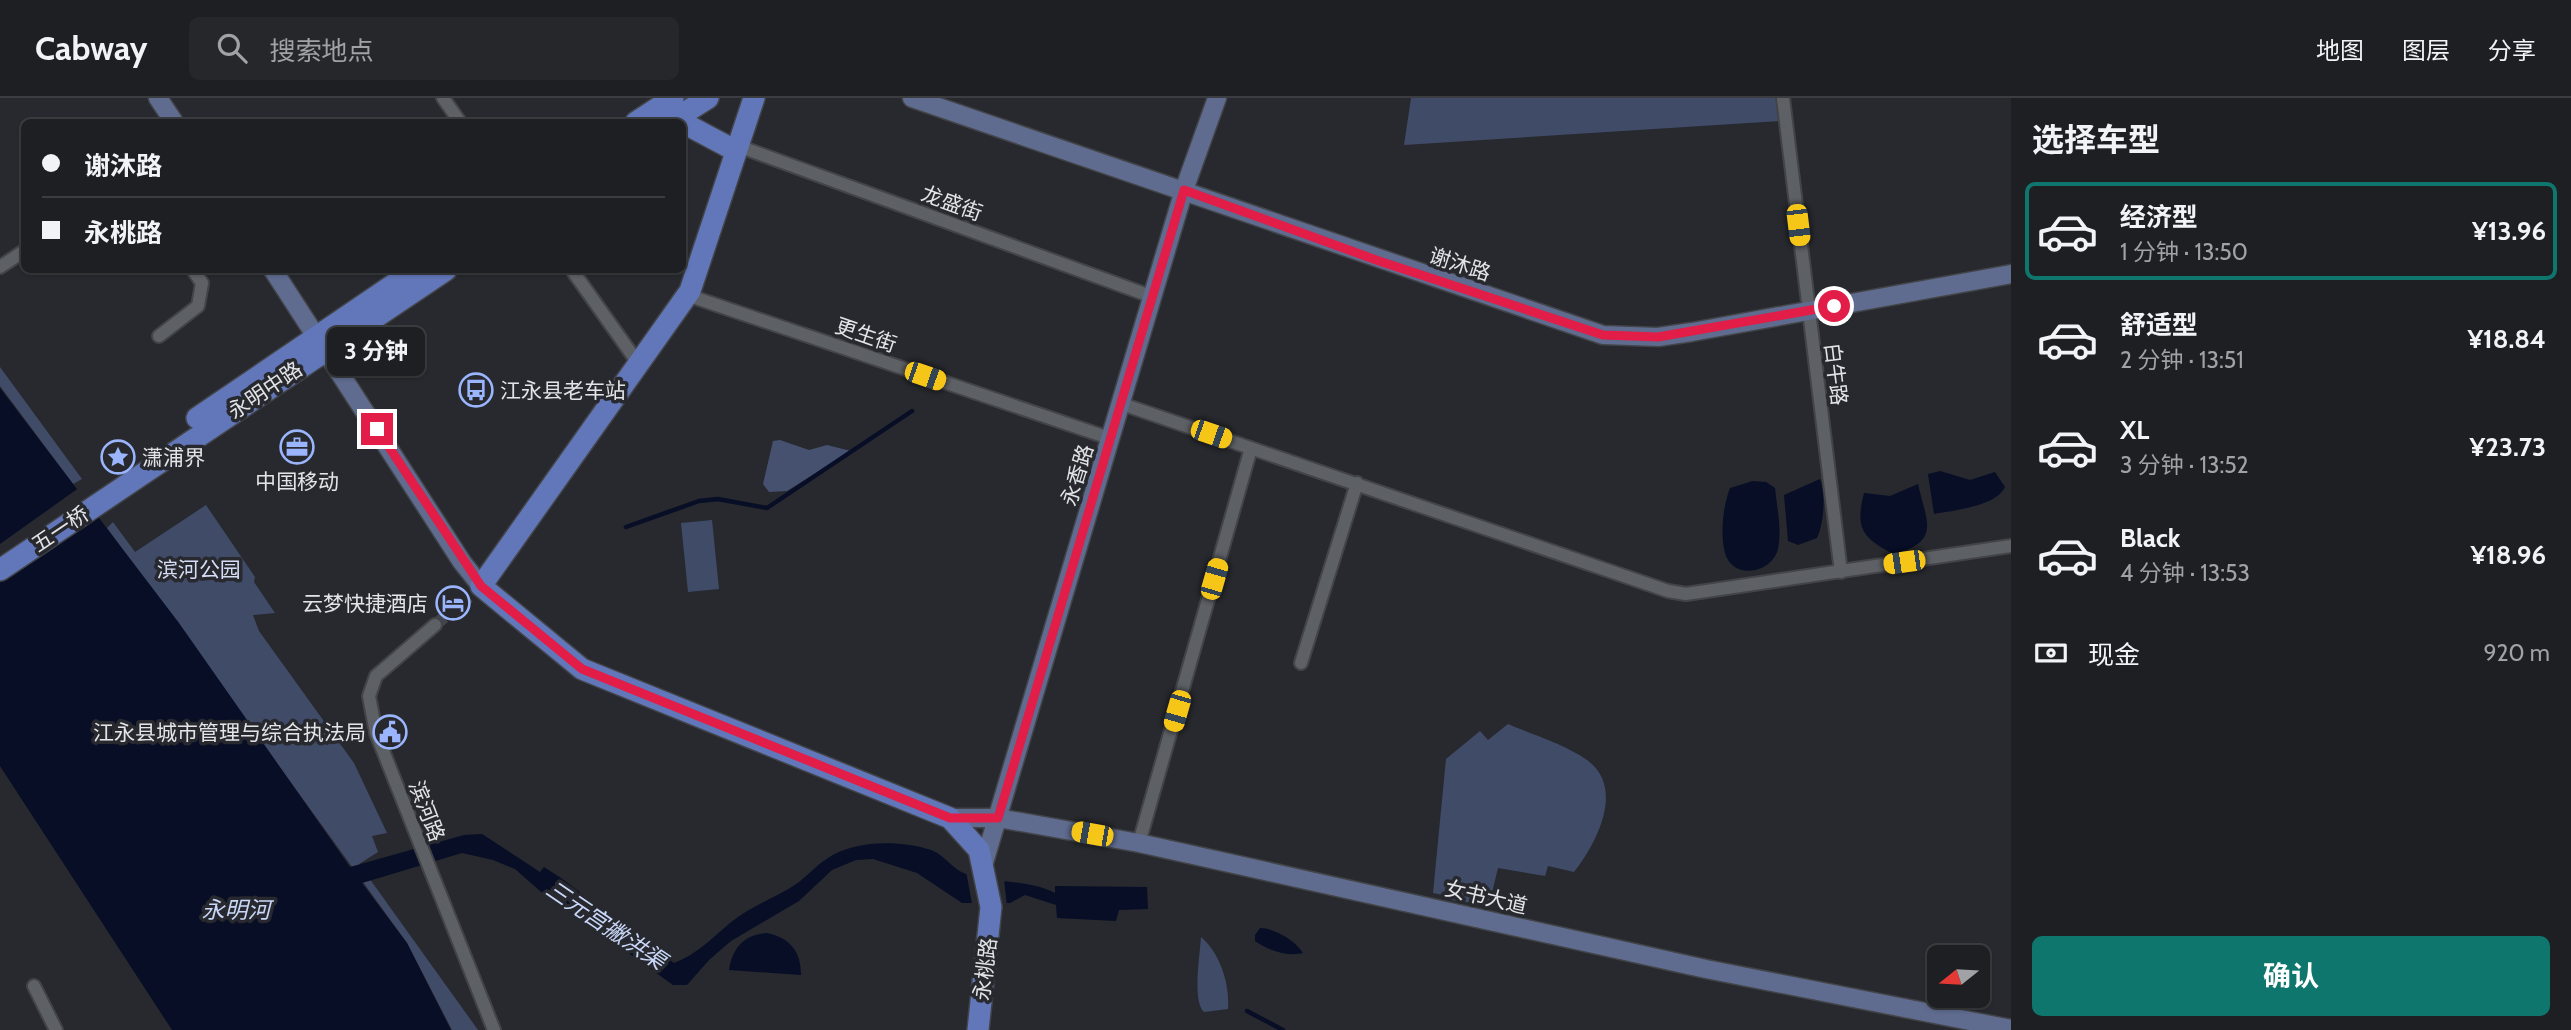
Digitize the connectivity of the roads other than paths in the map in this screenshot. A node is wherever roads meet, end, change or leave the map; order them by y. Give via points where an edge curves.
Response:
1 (158, 98) edge
2 (443, 98) edge
3 (708, 98) edge
4 (912, 98) edge
5 (1217, 98) edge
6 (1783, 98) edge
7 (752, 100) edge
8 (673, 113) edge
9 (172, 119) edge
10 (458, 119) edge
11 (648, 119) edge
12 (686, 120) edge
13 (737, 149) junction
14 (1184, 190) junction
15 (21, 253) edge
16 (0, 267) edge
17 (194, 273) edge
18 (275, 273) edge
19 (411, 273) edge
20 (441, 273) edge
21 (574, 273) edge
22 (2011, 274) edge
23 (687, 295) junction
24 (1153, 297) junction
25 (1809, 310) junction
26 (159, 336) dead end
27 (321, 342) junction
28 (638, 363) junction
29 (1122, 404) junction
30 (1112, 439) junction
31 (1251, 448) junction
32 (116, 483) junction
33 (1357, 483) junction
34 (2011, 546) edge
35 (0, 555) edge
36 (0, 570) edge
37 (1841, 572) junction
38 (475, 592) junction
39 (435, 625) tunnel mouth
40 (1301, 663) dead end
41 (950, 818) junction
42 (998, 818) junction
43 (1139, 843) junction
44 (983, 866) junction
45 (34, 986) dead end
46 (2011, 1029) edge
47 (56, 1030) edge
48 (494, 1030) edge
49 (978, 1030) edge

1 - 9 main road
2 - 10 street
3 - 8 main road
4 - 14 main road, 谢沐路
5 - 14 main road, 永香路
6 - 25 street, 白牛路
7 - 13 main road
8 - 11 main road
12 - 13 main road
13 - 23 main road
13 - 24 street, 龙盛街
14 - 24 main road, 永香路
14 - 25 main road, 谢沐路 via 1603,335 1658,337
15 - 16 street
17 - 26 street via 202,283 198,306
18 - 27 main road
19 - 27 main road, 永明中路
20 - 27 main road, 永明中路
21 - 28 street
22 - 25 main road, 谢沐路
23 - 28 main road
23 - 30 street, 更生街
24 - 29 main road, 永香路
25 - 37 street, 白牛路
27 - 32 main road, 永明中路
27 - 38 main road via 462,562
28 - 38 main road
29 - 30 main road, 永香路
29 - 31 street
30 - 42 main road, 永香路
31 - 33 street
31 - 43 street
32 - 35 main road, 五一桥
32 - 36 main road, 五一桥
33 - 37 street via 1668,591 1686,594
33 - 40 street
34 - 37 street
38 - 41 main road via 582,669
39 - 48 street, 滨河路 via 376,676 369,696 376,733
41 - 42 main road, 女书大道
41 - 44 main road, 永桃路 via 979,850
42 - 43 main road, 女书大道
42 - 44 main road, 永香路
43 - 46 main road, 女书大道 via 1706,970
44 - 49 main road, 永桃路 via 991,907
45 - 47 street

